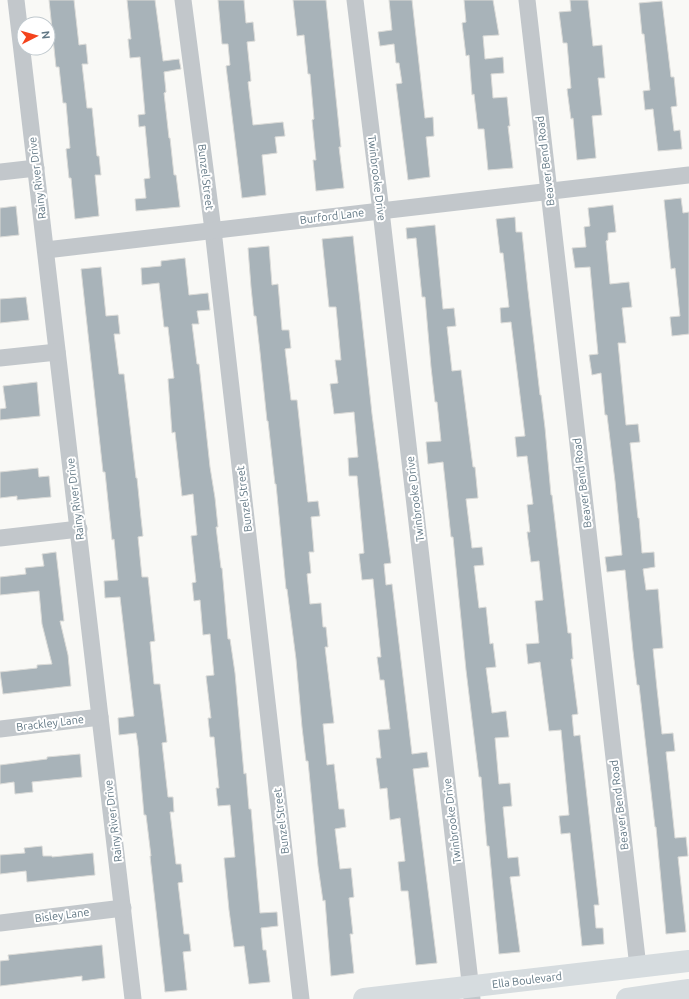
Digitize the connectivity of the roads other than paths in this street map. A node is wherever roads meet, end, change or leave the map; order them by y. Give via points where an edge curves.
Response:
1 (16, 0) edge
2 (183, 0) edge
3 (355, 0) edge
4 (526, 0) edge
5 (36, 168) junction
6 (0, 172) edge
7 (689, 174) edge
8 (549, 191) junction
9 (381, 211) junction
10 (213, 230) junction
11 (46, 250) junction
12 (57, 352) junction
13 (0, 358) edge
14 (79, 529) junction
15 (0, 538) edge
16 (100, 717) junction
17 (0, 729) edge
18 (123, 908) junction
19 (0, 923) edge
20 (689, 960) edge
21 (638, 967) junction
22 (689, 990) edge
23 (472, 993) edge
24 (133, 999) edge
25 (301, 999) edge
26 (364, 999) edge
27 (626, 999) edge

1 - 5 street, Rainy River Drive
2 - 10 street, Bunzel Street
3 - 9 street, Twinbrooke Drive
4 - 8 street, Beaver Bend Road
5 - 6 street
5 - 11 street, Rainy River Drive
7 - 8 street, Burford Lane
8 - 9 street, Burford Lane
8 - 21 street, Beaver Bend Road
9 - 10 street, Burford Lane
9 - 23 street, Twinbrooke Drive
10 - 11 street, Burford Lane
10 - 25 street, Bunzel Street
11 - 12 street, Rainy River Drive
12 - 13 street
12 - 14 street, Rainy River Drive
14 - 15 street
14 - 16 street, Rainy River Drive
16 - 17 street, Brackley Lane
16 - 18 street, Rainy River Drive
18 - 19 street, Bisley Lane
18 - 24 street, Rainy River Drive
20 - 21 main road, Ella Boulevard
21 - 23 main road, Ella Boulevard
22 - 27 main road
23 - 26 main road, Ella Boulevard

